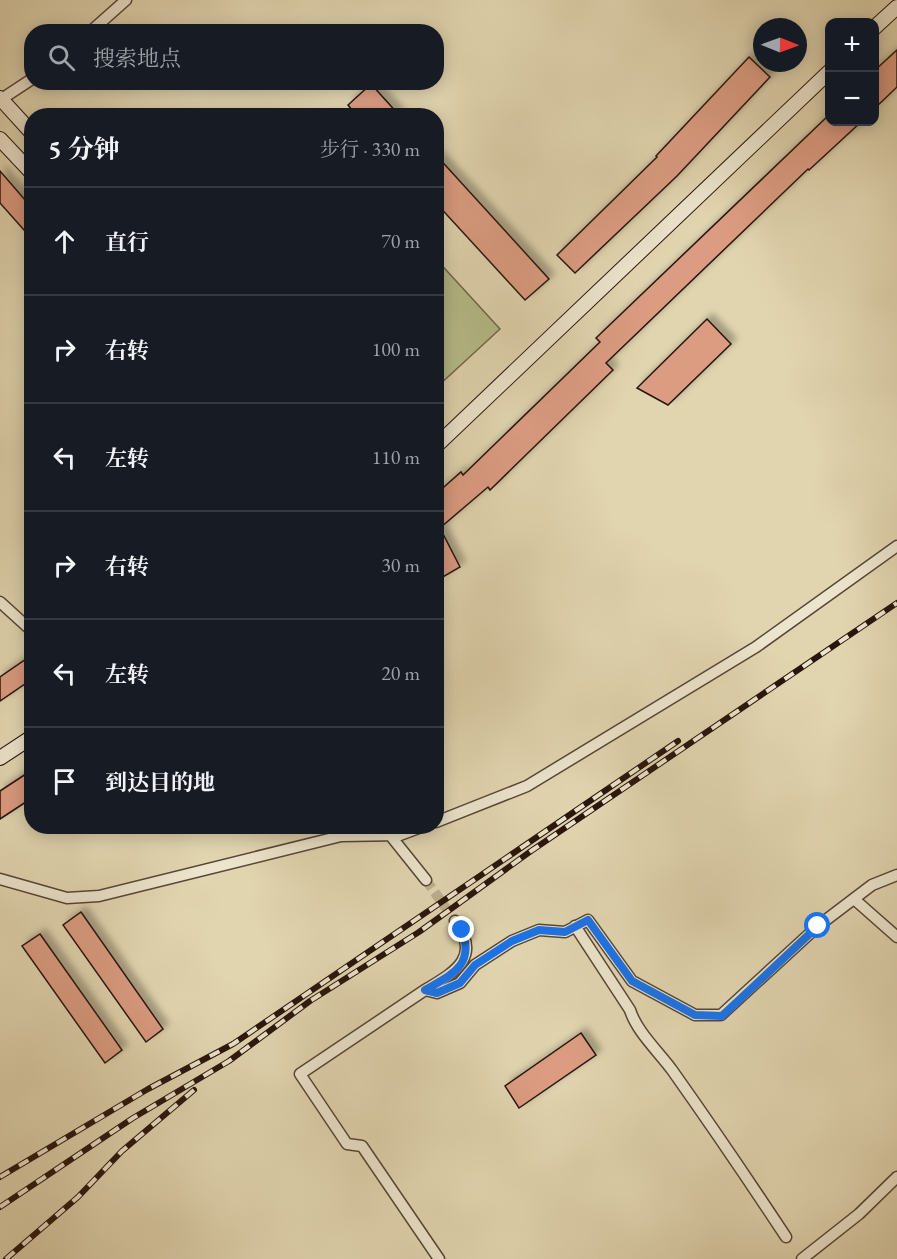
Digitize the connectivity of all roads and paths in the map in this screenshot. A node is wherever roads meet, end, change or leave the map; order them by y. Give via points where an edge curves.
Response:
1 (126, 0) edge
2 (897, 7) edge
3 (879, 23) edge
4 (99, 24) edge
5 (829, 72) edge
6 (24, 84) edge
7 (0, 99) edge
8 (24, 124) edge
9 (0, 139) edge
10 (24, 164) edge
11 (444, 438) edge
12 (897, 546) edge
13 (0, 602) edge
14 (24, 624) edge
15 (24, 742) edge
16 (0, 758) edge
17 (444, 819) edge
18 (403, 834) edge
19 (390, 835) junction
20 (897, 875) edge
21 (0, 879) edge
22 (426, 880) tunnel mouth
23 (854, 899) junction
24 (455, 921) tunnel mouth
25 (575, 926) junction
26 (897, 937) edge
27 (425, 990) junction
28 (897, 1177) edge
29 (786, 1237) dead end
30 (439, 1259) edge
31 (802, 1259) edge

1 - 4 street
2 - 3 main road
5 - 11 main road
6 - 7 street
7 - 8 main road
9 - 10 main road
12 - 17 street via 756,647 537,780
13 - 14 street
15 - 16 main road
18 - 19 street
19 - 21 street via 341,836 99,896 67,898
19 - 22 street
20 - 23 street via 872,885
23 - 25 street via 818,926 722,1016 695,1015 632,981 588,920
23 - 26 street
24 - 27 street via 465,940 462,962 456,971
25 - 27 street via 565,932 539,930 512,941 475,965 460,983 437,993
25 - 29 street via 633,1020 729,1150
27 - 30 street via 300,1074 347,1144 362,1146
28 - 31 street via 860,1214

